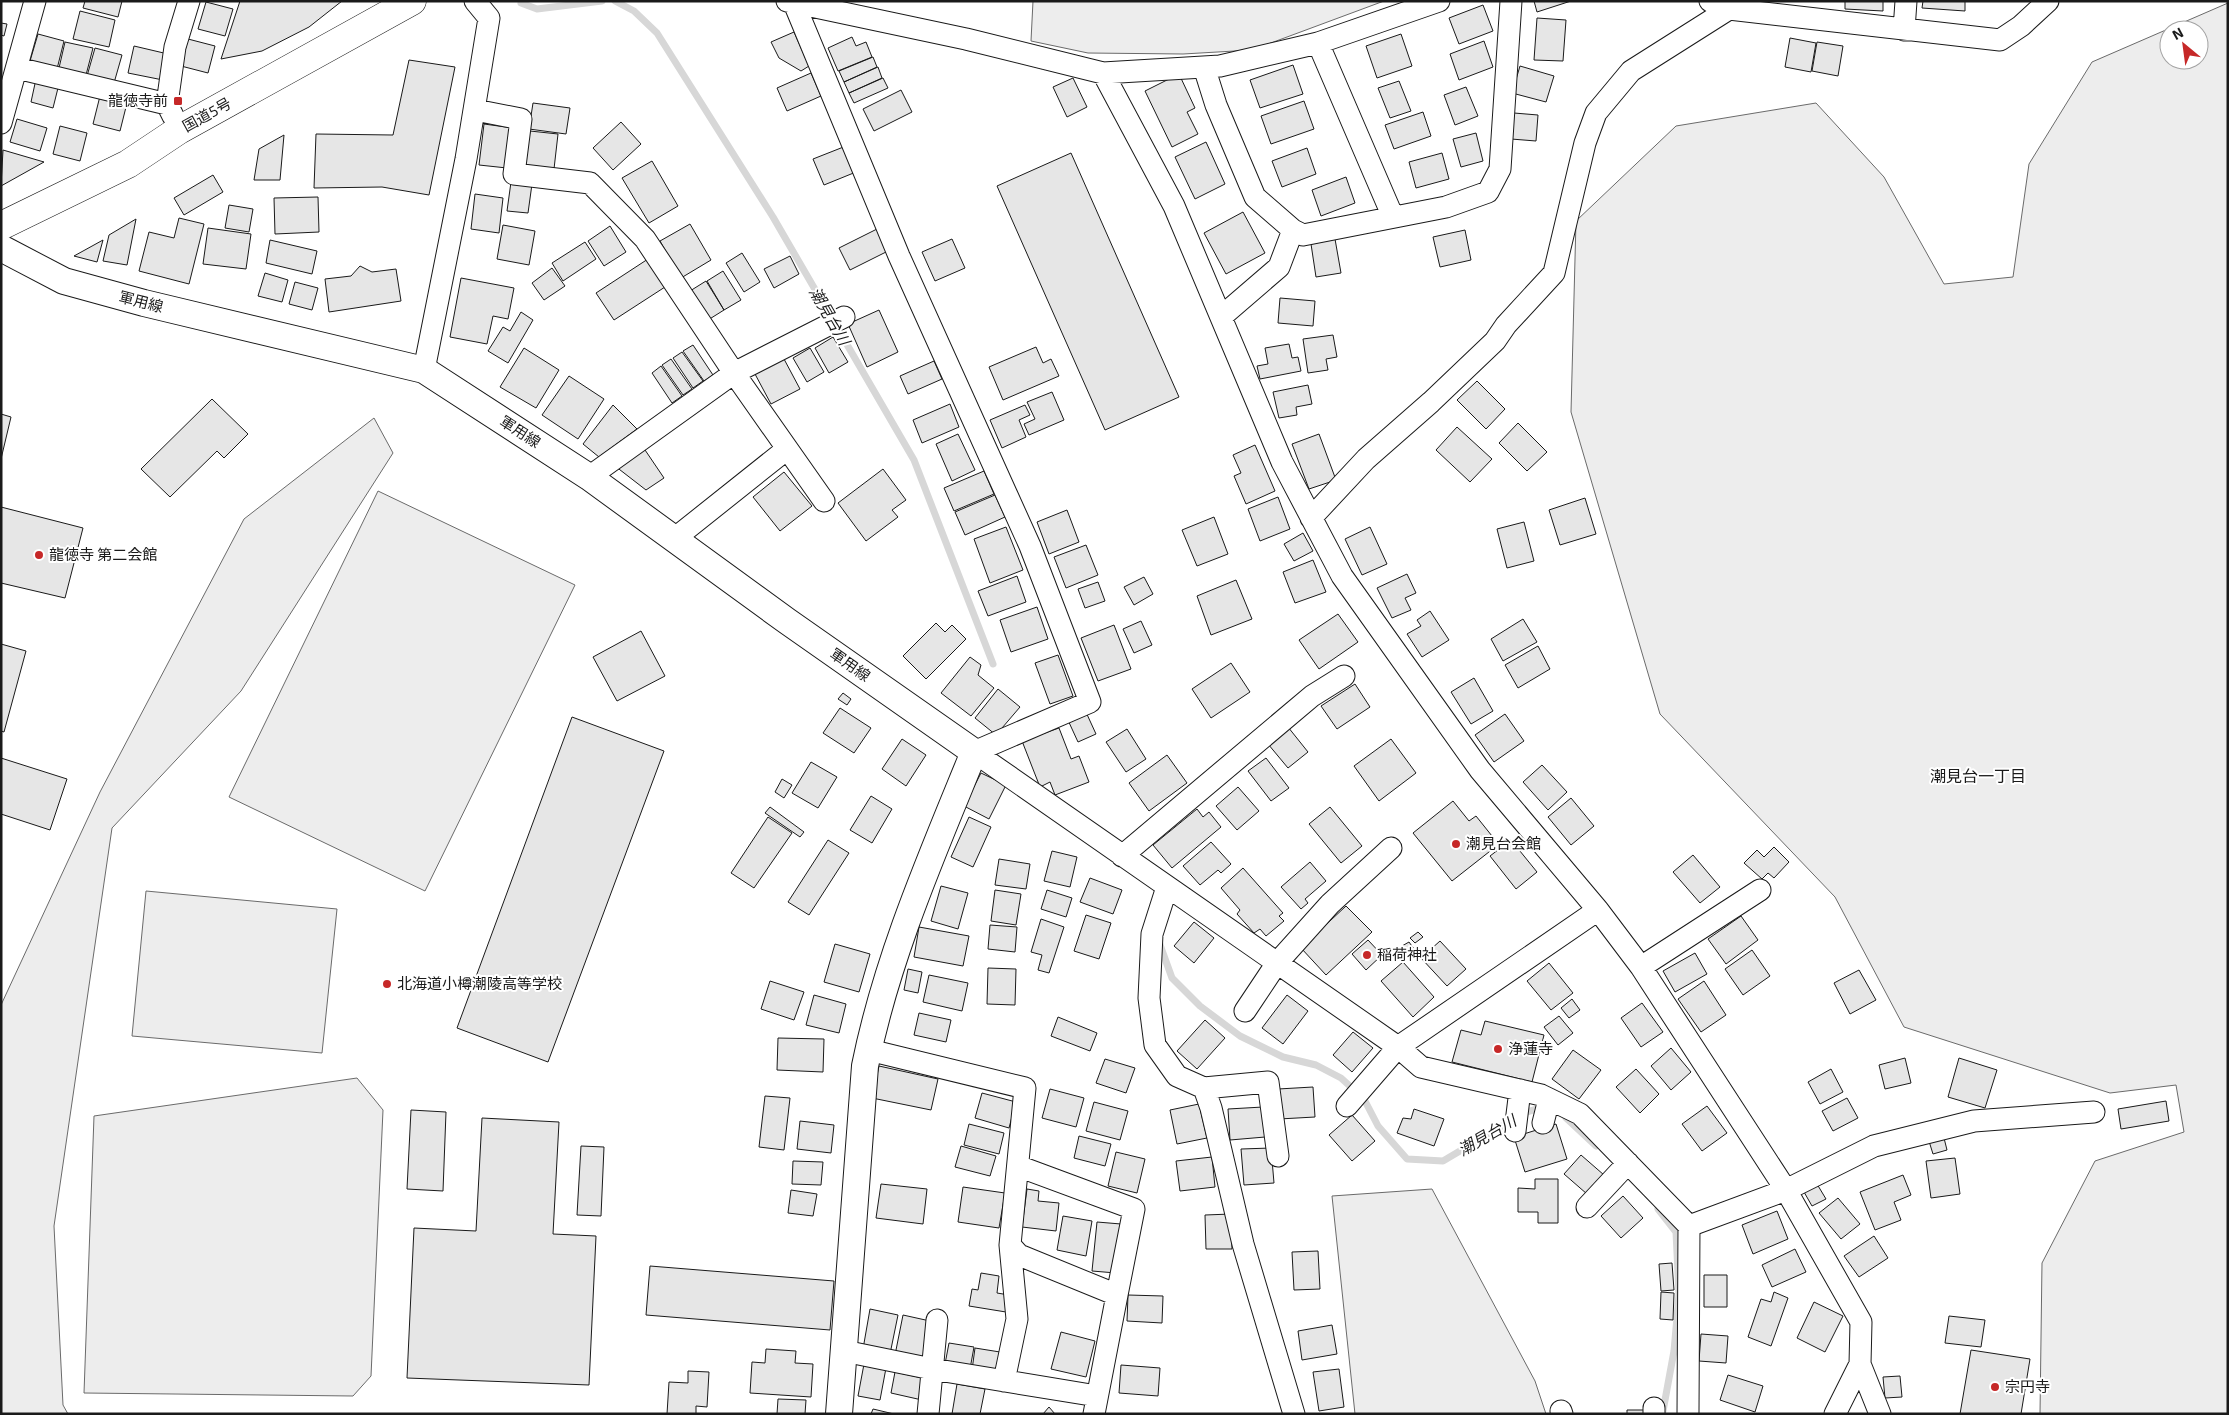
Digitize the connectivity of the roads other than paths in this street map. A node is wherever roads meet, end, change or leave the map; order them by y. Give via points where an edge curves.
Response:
1 (35, 1) edge
2 (189, 1) edge
3 (412, 1) edge
4 (475, 1) edge
5 (1439, 1) edge
6 (1511, 1) edge
7 (1906, 1) edge
8 (2048, 1) edge
9 (791, 2) edge
10 (1719, 5) edge
11 (1904, 30) junction
12 (1318, 43) junction
13 (1204, 67) junction
14 (17, 68) junction
15 (1103, 73) junction
16 (167, 104) junction
17 (475, 110) junction
18 (1, 123) edge
19 (179, 130) junction
20 (1393, 217) junction
21 (1, 226) edge
22 (1293, 230) junction
23 (1, 248) edge
24 (1221, 317) junction
25 (836, 321) dead end
26 (424, 370) junction
27 (734, 373) junction
28 (787, 449) junction
29 (589, 477) junction
30 (824, 501) dead end
31 (1311, 518) junction
32 (674, 539) junction
33 (1344, 676) dead end
34 (974, 752) junction
35 (1391, 848) dead end
36 (1122, 856) junction
37 (1167, 888) junction
38 (1760, 890) dead end
39 (1598, 910) junction
40 (1276, 963) junction
41 (1641, 967) junction
42 (1245, 1011) dead end
43 (1398, 1048) junction
44 (869, 1050) junction
45 (1204, 1088) junction
46 (1520, 1090) junction
47 (1354, 1097) dead end
48 (2094, 1112) dead end
49 (1516, 1121) dead end
50 (1278, 1156) dead end
51 (1018, 1166) junction
52 (1623, 1168) junction
53 (1786, 1190) junction
54 (1586, 1207) dead end
55 (1689, 1226) junction
56 (1010, 1245) junction
57 (1117, 1295) junction
58 (937, 1320) dead end
59 (844, 1351) junction
60 (1860, 1364) junction
61 (932, 1369) junction
62 (1004, 1381) junction
63 (1095, 1405) edge
64 (839, 1414) edge
65 (928, 1414) edge
66 (1294, 1414) edge
67 (1688, 1414) edge
68 (1835, 1414) edge
69 (1880, 1414) edge

1 - 14 street
2 - 16 street via 175,46
3 - 19 highway, 国道5号
4 - 17 street via 489,18
5 - 12 street
6 - 20 street via 1500,169 1488,192 1446,207
7 - 11 street
8 - 11 street via 2000,40
9 - 15 street via 966,39
9 - 34 street via 899,256 1030,546 1090,702
10 - 11 street
10 - 31 street via 1631,72 1596,113 1585,143 1554,273 1495,341 1366,459
12 - 13 street
12 - 20 street
13 - 15 street
13 - 22 street via 1216,105 1256,197
14 - 16 street
14 - 18 street
15 - 24 street via 1174,206
16 - 19 street
17 - 26 street
17 - 27 street via 521,119 514,174 590,183 645,239
19 - 21 highway, 国道5号 via 128,164
20 - 22 street via 1303,235
22 - 24 street via 1279,268
23 - 26 street, 軍用線 via 64,282
24 - 31 street via 1282,462
25 - 27 street
26 - 29 street, 軍用線
27 - 28 street
27 - 29 street
28 - 30 street
28 - 32 street
29 - 32 street, 軍用線
31 - 39 street via 1342,576 1480,770
32 - 34 street, 軍用線
33 - 36 street via 1312,696
34 - 36 street
34 - 44 street via 887,978
35 - 40 street via 1330,904
36 - 37 street
37 - 40 street
37 - 45 street via 1152,934 1149,998 1155,1045 1178,1076
38 - 41 street
39 - 41 street
39 - 43 street
40 - 42 street
40 - 43 street
41 - 53 street
43 - 46 street via 1422,1068
43 - 47 street
44 - 51 street via 1025,1088
44 - 59 street
45 - 50 street via 1268,1082
45 - 66 street via 1243,1244
46 - 49 street
46 - 52 street via 1546,1109 1580,1114
48 - 53 street via 1974,1121 1874,1146
51 - 56 street
51 - 57 street via 1134,1209
52 - 54 street
52 - 55 street
53 - 55 street
53 - 60 street via 1861,1322
55 - 67 street
56 - 57 street via 1019,1255
56 - 62 street via 1017,1319
57 - 63 street
58 - 61 street
59 - 61 street
59 - 64 street
60 - 68 street
60 - 69 street
61 - 62 street
61 - 65 street
62 - 63 street

